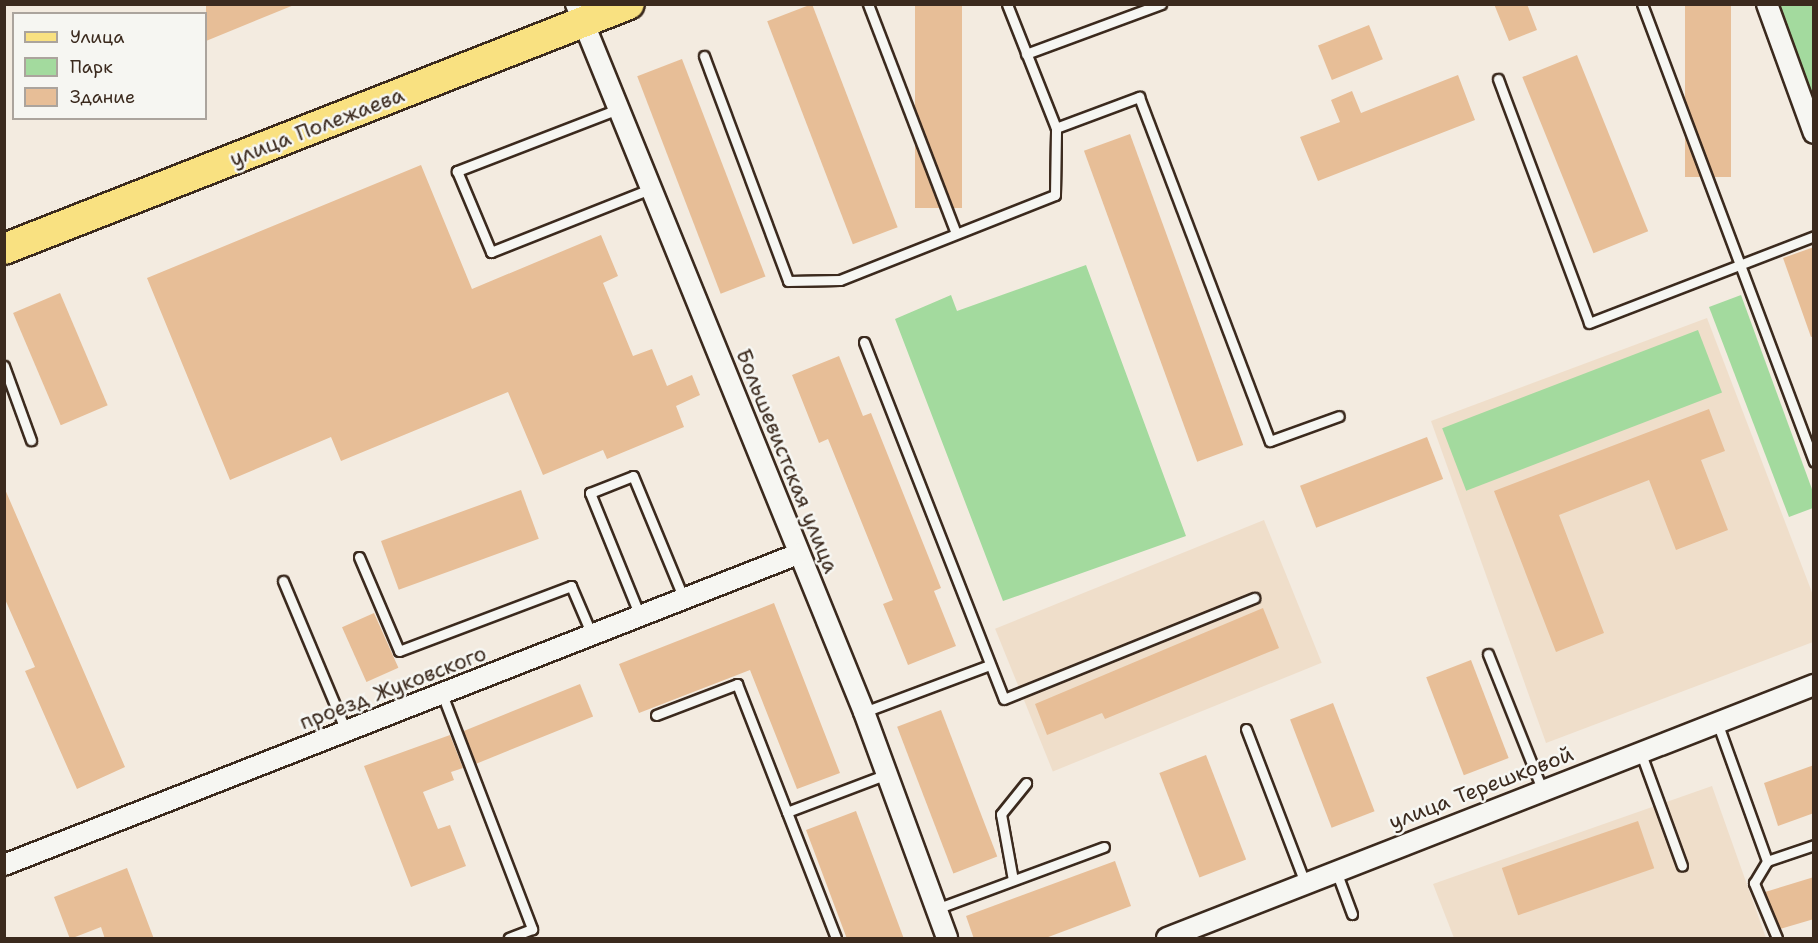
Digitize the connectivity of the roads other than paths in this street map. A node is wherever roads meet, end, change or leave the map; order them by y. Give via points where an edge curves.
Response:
1 (629, 4) edge
2 (868, 4) edge
3 (1007, 4) edge
4 (1161, 4) edge
5 (1642, 4) edge
6 (1767, 4) edge
7 (579, 14) edge
8 (1026, 54) junction
9 (704, 56) dead end
10 (1498, 80) dead end
11 (618, 109) junction
12 (1056, 128) junction
13 (1814, 133) edge
14 (650, 189) junction
15 (955, 231) junction
16 (1814, 236) edge
17 (4, 249) edge
18 (1741, 265) junction
19 (864, 342) dead end
20 (4, 366) edge
21 (1339, 416) dead end
22 (31, 440) dead end
23 (1814, 462) edge
24 (798, 554) junction
25 (359, 557) dead end
26 (283, 581) dead end
27 (1254, 598) dead end
28 (684, 599) junction
29 (640, 616) junction
30 (592, 635) junction
31 (1488, 654) dead end
32 (990, 665) junction
33 (1814, 685) edge
34 (442, 694) junction
35 (864, 712) junction
36 (656, 715) dead end
37 (1717, 722) junction
38 (1246, 729) dead end
39 (346, 732) junction
40 (1640, 752) junction
41 (886, 774) junction
42 (1026, 783) dead end
43 (1542, 789) junction
44 (787, 812) junction
45 (1814, 845) edge
46 (1104, 847) dead end
47 (1767, 861) junction
48 (4, 865) edge
49 (1682, 866) dead end
50 (1335, 871) junction
51 (1012, 880) junction
52 (1305, 883) junction
53 (936, 909) junction
54 (1352, 914) dead end
55 (509, 939) edge
56 (836, 939) edge
57 (947, 939) edge
58 (1167, 939) edge
59 (1777, 939) edge

1 - 7 main road, улица Полежаева
2 - 15 lane
3 - 8 lane
4 - 8 lane
5 - 18 lane
6 - 13 street
7 - 11 street, Большевистская улица
7 - 17 main road, улица Полежаева
8 - 12 lane
9 - 15 lane via 788,281 840,280
10 - 18 lane via 1589,323
11 - 14 street, Большевистская улица
11 - 14 lane via 457,171 491,252
12 - 15 lane via 1055,195
12 - 21 lane via 1139,97 1269,441
14 - 24 street, Большевистская улица
16 - 18 lane
18 - 23 lane
19 - 32 lane
20 - 22 lane
24 - 28 street, проезд Жуковского
24 - 35 street, Большевистская улица
25 - 30 lane via 399,651 571,586
26 - 39 lane
27 - 32 lane via 1004,699
28 - 29 street, проезд Жуковского
28 - 29 lane via 633,476 590,493
29 - 30 street, проезд Жуковского
30 - 34 street, проезд Жуковского
31 - 43 lane
32 - 35 lane
33 - 37 street, улица Терешковой
34 - 39 street, проезд Жуковского
34 - 55 lane via 532,929
35 - 41 street, Большевистская улица
36 - 44 lane via 738,684
37 - 40 street, улица Терешковой
37 - 47 lane
38 - 52 lane
39 - 48 street, проезд Жуковского
40 - 43 street, улица Терешковой
40 - 49 lane
41 - 44 lane
41 - 53 street, Большевистская улица
42 - 51 lane via 1001,814
43 - 50 street, улица Терешковой
44 - 56 lane
45 - 47 lane
46 - 51 lane
47 - 59 lane via 1754,883
50 - 52 street, улица Терешковой
50 - 54 lane
51 - 53 lane
52 - 58 street, улица Терешковой
53 - 57 street, Большевистская улица

